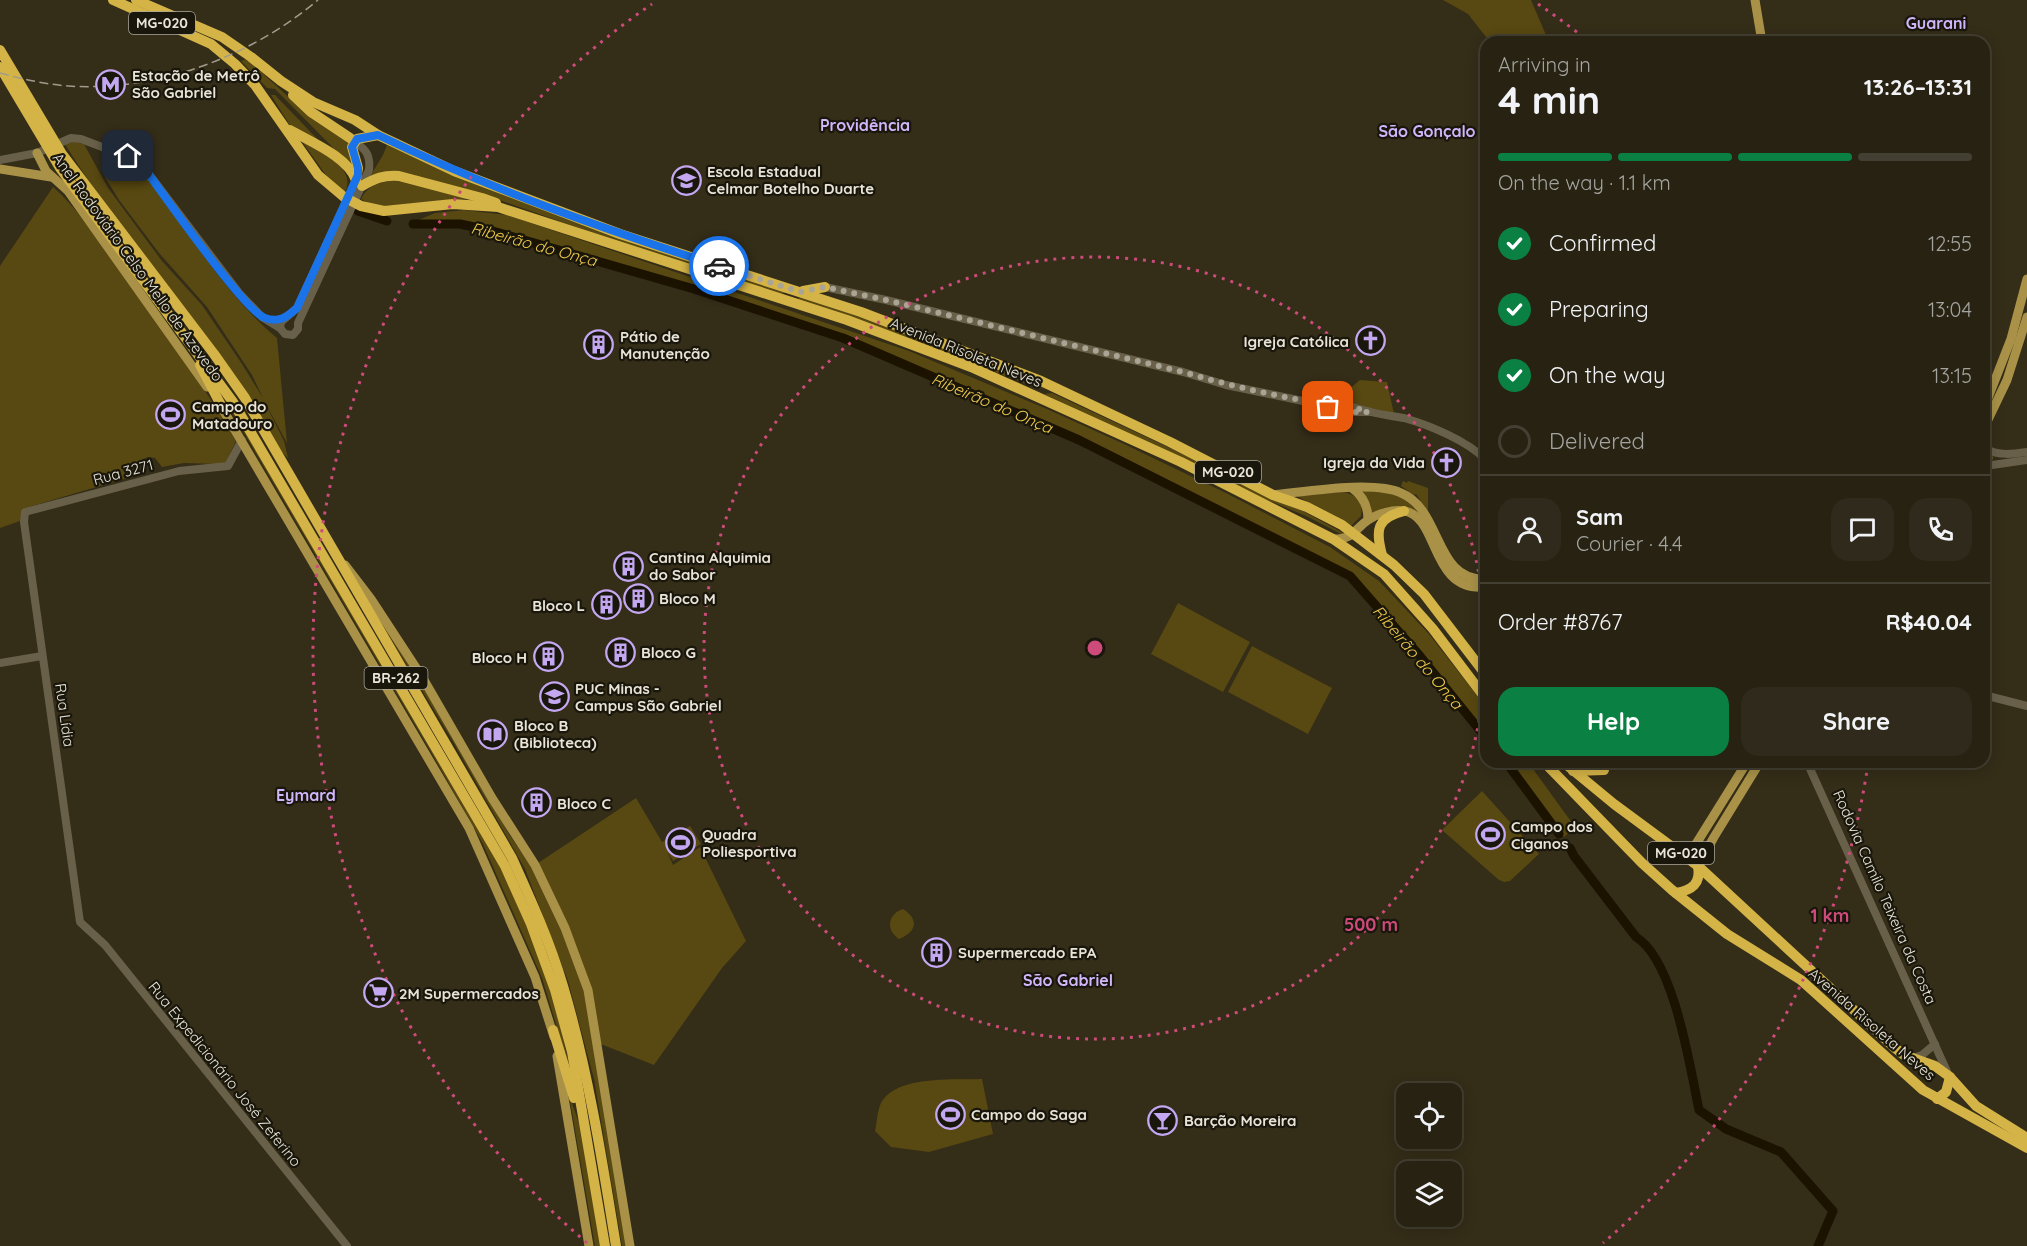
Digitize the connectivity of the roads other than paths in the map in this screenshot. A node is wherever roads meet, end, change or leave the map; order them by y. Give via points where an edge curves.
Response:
1 (113, 0) edge
2 (136, 0) edge
3 (1755, 0) edge
4 (1761, 36) edge
5 (0, 50) edge
6 (0, 67) edge
7 (281, 81) junction
8 (287, 128) junction
9 (378, 135) junction
10 (354, 141) joint
11 (37, 153) junction
12 (0, 160) edge
13 (0, 169) edge
14 (53, 178) junction
15 (357, 187) junction
16 (521, 213) junction
17 (323, 260) junction
18 (2027, 279) edge
19 (825, 287) joint
20 (800, 292) junction
21 (262, 317) junction
22 (2027, 317) edge
23 (284, 318) junction
24 (298, 323) junction
25 (280, 328) junction
26 (187, 338) junction
27 (1990, 393) edge
28 (222, 407) junction
29 (1990, 415) edge
30 (242, 440) junction
31 (1990, 451) edge
32 (2027, 452) edge
33 (1480, 456) edge
34 (2027, 460) edge
35 (1990, 465) edge
36 (1352, 488) junction
37 (1273, 495) junction
38 (1404, 511) junction
39 (25, 512) joint
40 (1368, 519) junction
41 (1354, 533) junction
42 (1333, 539) junction
43 (334, 552) junction
44 (1382, 555) junction
45 (1480, 579) edge
46 (1480, 587) edge
47 (42, 657) junction
48 (0, 663) edge
49 (1480, 667) edge
50 (1480, 691) edge
51 (1990, 697) edge
52 (2027, 706) edge
53 (1550, 768) edge
54 (1569, 768) edge
55 (1743, 768) edge
56 (1756, 768) edge
57 (1811, 768) edge
58 (1604, 770) dead end
59 (1572, 771) junction
60 (1686, 856) junction
61 (1698, 866) junction
62 (1676, 893) junction
63 (80, 922) joint
64 (553, 1030) junction
65 (1935, 1044) junction
66 (1913, 1058) junction
67 (1950, 1077) junction
68 (1937, 1099) junction
69 (2027, 1138) edge
70 (586, 1139) junction
71 (2027, 1148) edge
72 (347, 1246) edge
73 (589, 1246) edge
74 (605, 1246) edge
75 (616, 1246) edge
76 (630, 1246) edge

1 - 8 highway, Avenida Risoleta Neves / MG-020 via 211,44 236,64
2 - 7 highway, Avenida Risoleta Neves / MG-020 via 222,37
3 - 4 main road
5 - 43 highway, Anel Rodoviário Celso Mello de Azevedo / BR-262 via 62,154 245,398
6 - 26 highway, Anel Rodoviário Celso Mello de Azevedo / BR-262 via 60,168
7 - 9 highway, Avenida Risoleta Neves / MG-020
7 - 10 highway via 311,112
8 - 15 highway via 342,160 353,171
8 - 16 highway, Avenida Risoleta Neves / MG-020 via 318,175 361,206 384,211 476,205
9 - 15 highway via 357,139 352,147 358,168
9 - 20 highway, Avenida Risoleta Neves / MG-020 via 454,171 546,207
10 - 15 street via 369,153 370,161 369,170
11 - 12 street
11 - 14 main road, Anel Rodoviário Celso Mello de Azevedo
11 - 21 street via 70,138 139,161 220,271
13 - 14 main road
14 - 28 main road, Anel Rodoviário Celso Mello de Azevedo via 68,191
15 - 16 highway via 386,175 399,176 482,198
15 - 17 street
16 - 42 highway, Avenida Risoleta Neves / MG-020 via 847,320 971,367 1181,462
17 - 23 street via 297,308
17 - 24 street
18 - 27 main road
19 - 20 highway
19 - 33 street via 1226,385 1401,418 1424,424
20 - 37 highway, Avenida Risoleta Neves / MG-020 via 1057,388
21 - 23 street
21 - 25 street
22 - 29 main road via 2007,380
23 - 24 street via 292,317
23 - 25 street
24 - 25 street via 292,335
26 - 28 highway
26 - 70 highway, Anel Rodoviário Celso Mello de Azevedo / BR-262 via 232,402 505,866 555,990 572,1052
28 - 30 main road, Anel Rodoviário Celso Mello de Azevedo
30 - 39 street, Rua 3271 via 228,466 179,471
30 - 64 main road, Anel Rodoviário Celso Mello de Azevedo via 469,828 535,978
31 - 32 street
34 - 35 street
36 - 37 main road
36 - 40 main road via 1366,505
36 - 45 main road via 1383,488 1412,499 1453,566 1462,575
37 - 41 highway, Avenida Risoleta Neves / MG-020 via 1307,507
38 - 40 main road
38 - 44 highway via 1387,517 1380,525 1377,539
38 - 46 main road via 1415,515 1422,524 1448,573 1468,586
39 - 47 street, Rua Lídia
40 - 41 main road
41 - 42 main road
41 - 44 highway, Avenida Risoleta Neves / MG-020
42 - 50 highway, Avenida Risoleta Neves / MG-020 via 1384,574 1433,629
43 - 75 highway, Anel Rodoviário Celso Mello de Azevedo / BR-262 via 512,858 538,916 563,984 580,1048
43 - 76 main road, Anel Rodoviário Celso Mello de Azevedo via 356,578 424,680 535,865 565,928 588,990
44 - 49 highway, Avenida Risoleta Neves / MG-020 via 1424,594
47 - 48 street
47 - 63 street, Rua Lídia
51 - 52 street
53 - 62 highway, Avenida Risoleta Neves / MG-020
54 - 59 highway, Avenida Risoleta Neves / MG-020
55 - 60 main road
56 - 61 main road
57 - 65 street, Rodovia Camilo Teixeira da Costa
58 - 59 highway
59 - 60 highway, Avenida Risoleta Neves / MG-020
60 - 61 highway, Avenida Risoleta Neves / MG-020
61 - 62 highway via 1699,876 1693,888
61 - 66 highway, Avenida Risoleta Neves / MG-020 via 1868,1025
62 - 68 highway, Avenida Risoleta Neves / MG-020 via 1727,934 1801,980
63 - 72 street, Rua Expedicionário José Zeferino via 105,945
64 - 70 highway
64 - 73 main road, Anel Rodoviário Celso Mello de Azevedo
65 - 66 street
65 - 67 street, Rodovia Camilo Teixeira da Costa
66 - 67 highway, Avenida Risoleta Neves / MG-020
67 - 68 highway via 1946,1092
67 - 69 highway, Rodovia Camilo Teixeira da Costa / MG-020 via 1976,1106
68 - 71 highway, MG-020
70 - 74 highway, Anel Rodoviário Celso Mello de Azevedo / BR-262

